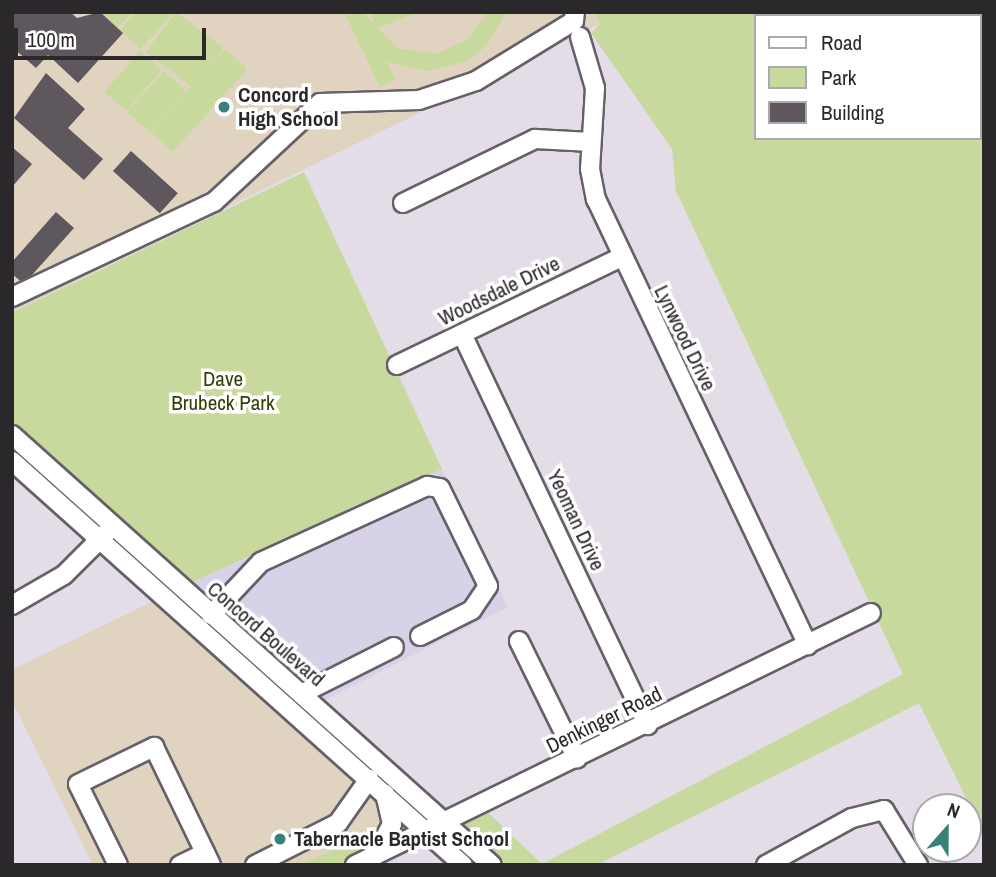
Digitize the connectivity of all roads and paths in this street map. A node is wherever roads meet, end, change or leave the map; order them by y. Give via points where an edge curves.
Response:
1 (575, 12) edge
2 (580, 37) dead end
3 (591, 142) junction
4 (403, 203) dead end
5 (621, 257) junction
6 (12, 297) edge
7 (462, 334) junction
8 (397, 365) dead end
9 (12, 435) edge
10 (12, 461) edge
11 (114, 524) junction
12 (99, 541) junction
13 (12, 605) edge
14 (871, 613) dead end
15 (211, 615) junction
16 (420, 636) dead end
17 (519, 641) dead end
18 (808, 645) junction
19 (394, 647) dead end
20 (301, 694) junction
21 (648, 725) junction
22 (577, 759) junction
23 (369, 779) junction
24 (383, 791) junction
25 (433, 826) junction
26 (376, 855) junction
27 (208, 859) edge
28 (118, 865) edge
29 (180, 865) edge
30 (255, 865) edge
31 (355, 865) edge
32 (463, 865) edge
33 (492, 865) edge
34 (766, 865) edge
35 (918, 865) edge

1 - 6 street via 574,21 476,81 419,100 320,103 214,202
2 - 3 street, Lynwood Drive via 595,88
3 - 4 street via 535,139
3 - 5 street, Lynwood Drive via 596,199
5 - 7 street, Woodsdale Drive
5 - 18 street, Lynwood Drive
7 - 8 street, Woodsdale Drive
7 - 21 street, Yeoman Drive
9 - 11 street, Concord Boulevard
10 - 12 street, Concord Boulevard
11 - 12 street
11 - 15 street, Concord Boulevard
12 - 13 street via 64,575
12 - 23 street, Concord Boulevard
14 - 18 street, Denkinger Road
15 - 16 street via 261,562 427,486 440,488 488,586 472,610
15 - 20 street, Concord Boulevard
17 - 22 street
18 - 21 street, Denkinger Road
19 - 20 street
20 - 25 street, Concord Boulevard
21 - 22 street, Denkinger Road
22 - 25 street, Denkinger Road
23 - 24 street, Concord Boulevard
23 - 30 street via 338,823
24 - 25 street, Concord Boulevard
24 - 26 street via 393,808 392,824
25 - 26 street, Denkinger Road
25 - 32 street, Concord Boulevard
25 - 33 street, Concord Boulevard
26 - 31 street, Denkinger Road
27 - 28 street via 154,747 78,784
27 - 29 street
34 - 35 street via 852,818 884,810

